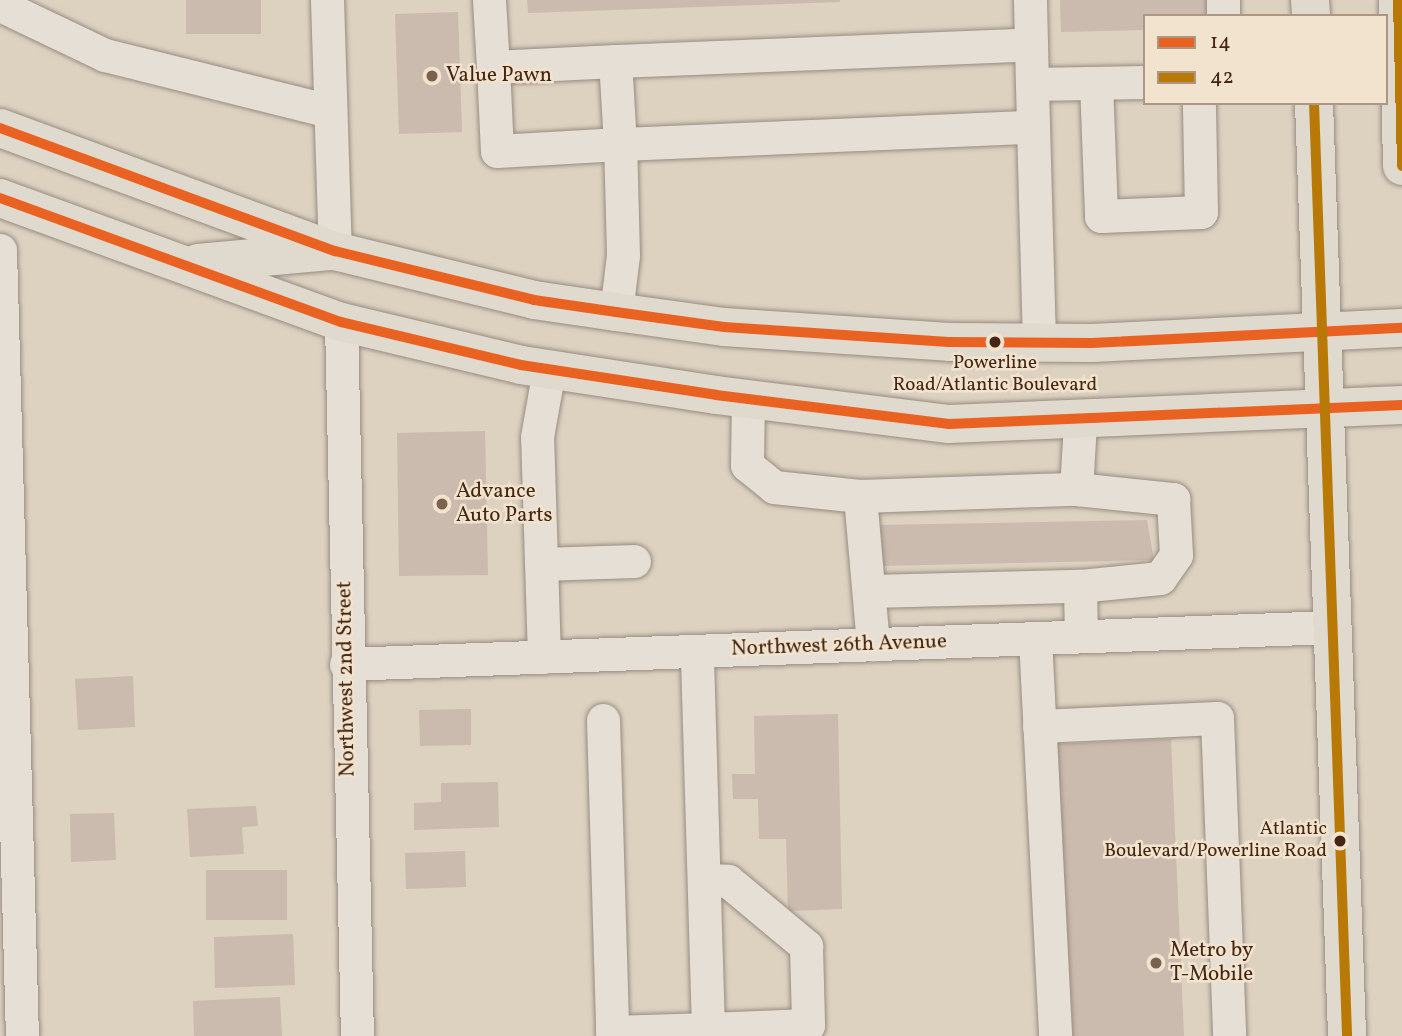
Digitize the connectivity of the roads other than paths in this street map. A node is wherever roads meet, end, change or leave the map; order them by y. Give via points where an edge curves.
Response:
1 (327, 0) edge
2 (489, 0) edge
3 (1030, 0) edge
4 (1398, 0) edge
5 (0, 5) edge
6 (1031, 44) junction
7 (615, 61) junction
8 (493, 67) junction
9 (1143, 82) edge
10 (1096, 83) junction
11 (1032, 85) junction
12 (1199, 105) edge
13 (1314, 105) edge
14 (330, 111) junction
15 (1033, 127) junction
16 (0, 128) edge
17 (620, 144) junction
18 (1402, 166) edge
19 (0, 198) edge
20 (0, 250) edge
21 (335, 251) junction
22 (161, 261) junction
23 (616, 312) junction
24 (341, 323) junction
25 (1402, 328) edge
26 (1323, 335) junction
27 (1039, 343) junction
28 (549, 369) junction
29 (748, 399) junction
30 (1402, 405) edge
31 (1325, 411) junction
32 (1080, 423) junction
33 (1076, 489) junction
34 (860, 496) junction
35 (634, 561) dead end
36 (541, 564) junction
37 (1080, 586) junction
38 (870, 591) junction
39 (1332, 627) junction
40 (1081, 636) junction
41 (1035, 638) junction
42 (873, 644) junction
43 (697, 651) junction
44 (544, 657) junction
45 (345, 664) junction
46 (603, 720) dead end
47 (1039, 726) junction
48 (704, 880) junction
49 (708, 1029) junction
50 (22, 1036) edge
51 (358, 1036) edge
52 (1055, 1036) edge
53 (1229, 1036) edge
54 (1347, 1036) edge

1 - 14 street
2 - 8 street
3 - 6 street
4 - 18 main road
5 - 14 street via 105,55
6 - 7 street
6 - 11 street
7 - 8 street
7 - 17 street
8 - 17 street via 497,151
9 - 10 street
10 - 11 street
10 - 12 street via 1101,216 1201,212
11 - 15 street
13 - 26 main road
14 - 21 street
15 - 17 street
15 - 27 street
16 - 21 main road
17 - 23 street via 623,256
19 - 22 main road
20 - 50 street
21 - 22 main road via 251,262
21 - 23 main road via 534,300
22 - 24 main road
23 - 27 main road via 724,327
24 - 28 main road
24 - 45 street, Northwest 2nd Street
25 - 26 main road
26 - 27 main road
26 - 31 main road
28 - 29 main road
28 - 36 street via 537,437
29 - 32 main road via 949,424
29 - 34 street via 747,465 774,487
30 - 31 main road
31 - 32 main road
31 - 39 main road
32 - 33 street
33 - 34 street
33 - 37 street via 1174,499 1176,555 1160,578
34 - 38 street
35 - 36 street
36 - 44 street
37 - 38 street
37 - 40 street
38 - 42 street
39 - 40 street, Northwest 26th Avenue
39 - 54 main road
40 - 41 street, Northwest 26th Avenue
41 - 42 street, Northwest 26th Avenue
41 - 47 street
42 - 43 street, Northwest 26th Avenue
43 - 44 street, Northwest 26th Avenue
43 - 48 street
44 - 45 street, Northwest 26th Avenue
45 - 51 street, Northwest 2nd Street
46 - 49 street via 612,1032
47 - 52 street
47 - 53 street via 1217,718
48 - 49 street
48 - 49 street via 728,881 806,946 808,1025

